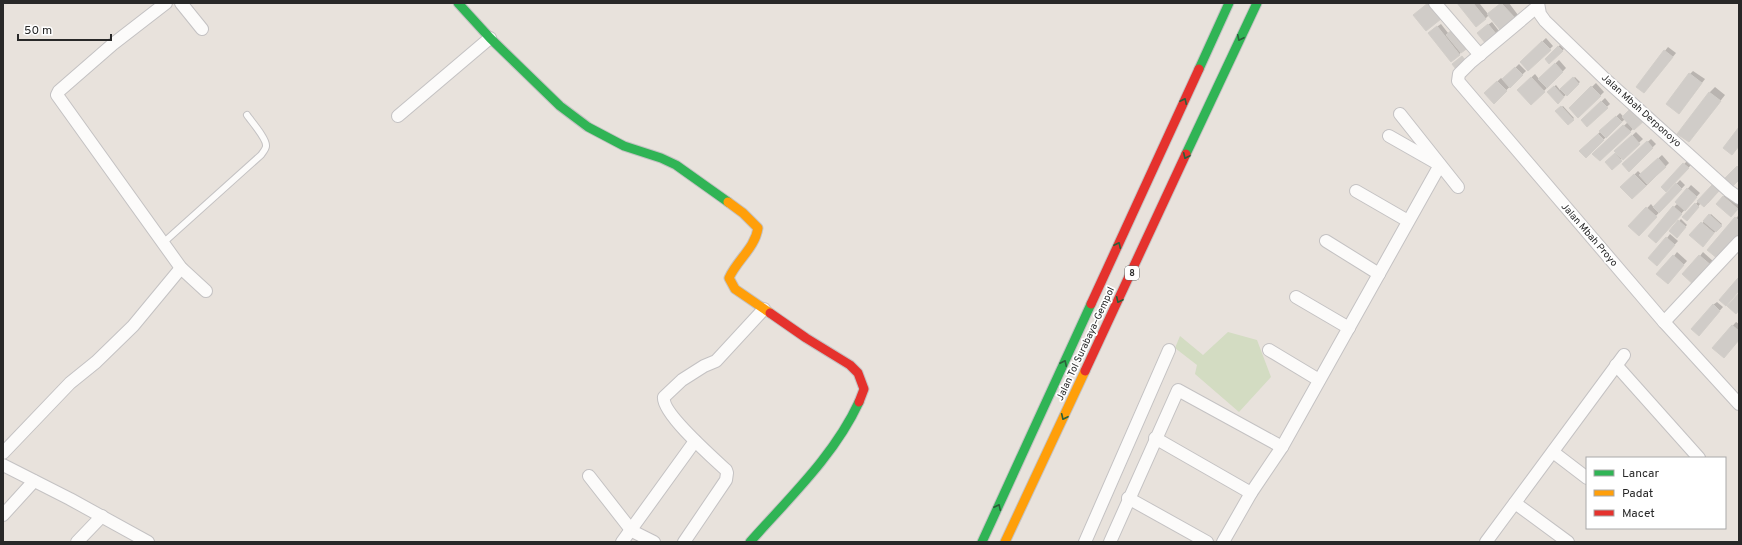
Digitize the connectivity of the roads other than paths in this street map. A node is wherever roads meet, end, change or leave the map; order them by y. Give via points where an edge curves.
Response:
1 (166, 3) edge
2 (181, 3) edge
3 (458, 3) edge
4 (1229, 3) edge
5 (1257, 3) edge
6 (1435, 3) edge
7 (1538, 4) edge
8 (202, 29) dead end
9 (490, 38) junction
10 (1475, 59) junction
11 (1400, 114) dead end
12 (246, 115) dead end
13 (398, 116) dead end
14 (1389, 136) dead end
15 (1440, 165) junction
16 (1458, 187) dead end
17 (1356, 190) dead end
18 (1739, 198) edge
19 (1408, 221) junction
20 (1326, 241) dead end
21 (1739, 242) edge
22 (163, 243) junction
23 (181, 268) junction
24 (1379, 274) junction
25 (206, 291) dead end
26 (1296, 297) dead end
27 (764, 309) junction
28 (1664, 322) junction
29 (1349, 328) junction
30 (1169, 350) dead end
31 (1269, 350) dead end
32 (1320, 380) junction
33 (1739, 404) edge
34 (1155, 438) junction
35 (695, 442) junction
36 (1282, 447) junction
37 (1553, 452) junction
38 (3, 453) edge
39 (1698, 457) edge
40 (3, 466) edge
41 (589, 476) dead end
42 (1586, 477) edge
43 (34, 481) junction
44 (1251, 493) junction
45 (1128, 498) junction
46 (1515, 503) junction
47 (3, 515) edge
48 (102, 516) junction
49 (632, 531) junction
50 (77, 542) edge
51 (148, 542) edge
52 (622, 542) edge
53 (654, 542) edge
54 (684, 542) edge
55 (750, 542) edge
56 (982, 542) edge
57 (1005, 542) edge
58 (1085, 542) edge
59 (1110, 542) edge
60 (1207, 542) edge
61 (1223, 542) edge
62 (1486, 542) edge
63 (1568, 542) edge

1 - 22 street via 113,44 59,91 58,95
2 - 8 street
3 - 9 main road
56 -> 4 main road, Jalan Tol Surabaya–Gempol / 8
5 -> 57 main road, Jalan Tol Surabaya–Gempol / 8
6 - 10 street
7 - 10 street, Jalan Mbah Proyo
7 - 18 street, Jalan Mbah Derponoyo via 1545,21 1605,79
9 - 13 street
9 - 27 main road via 560,106 588,127 624,146 676,165 753,222 758,228 755,240 731,271 729,278 735,289
10 - 28 street, Jalan Mbah Proyo via 1459,74 1458,81
11 - 15 street
12 - 22 lane via 263,138 266,146 262,155
14 - 15 street
15 - 16 street
15 - 19 street
17 - 19 street
19 - 24 street
20 - 24 street
21 - 28 street
22 - 23 street
23 - 25 street
23 - 38 street via 133,326 70,383
24 - 29 street
26 - 29 street
27 - 35 street via 716,361 682,380 664,397 666,408
27 - 55 main road via 850,365 858,373 864,389 846,427 826,455
28 - 33 street, Jalan Mbah Proyo
29 - 32 street
30 - 58 street
31 - 32 street
32 - 36 street
34 - 36 street via 1178,390
34 - 44 street
34 - 45 street
35 - 49 street
35 - 54 street via 726,470 727,477
36 - 44 street
37 - 39 street via 1620,360
37 - 42 street
37 - 46 street
40 - 43 street
41 - 49 street
43 - 47 street
43 - 48 street
44 - 61 street
45 - 59 street
45 - 60 street
46 - 62 street
46 - 63 street
48 - 50 street
48 - 51 street
49 - 52 street
49 - 53 street

